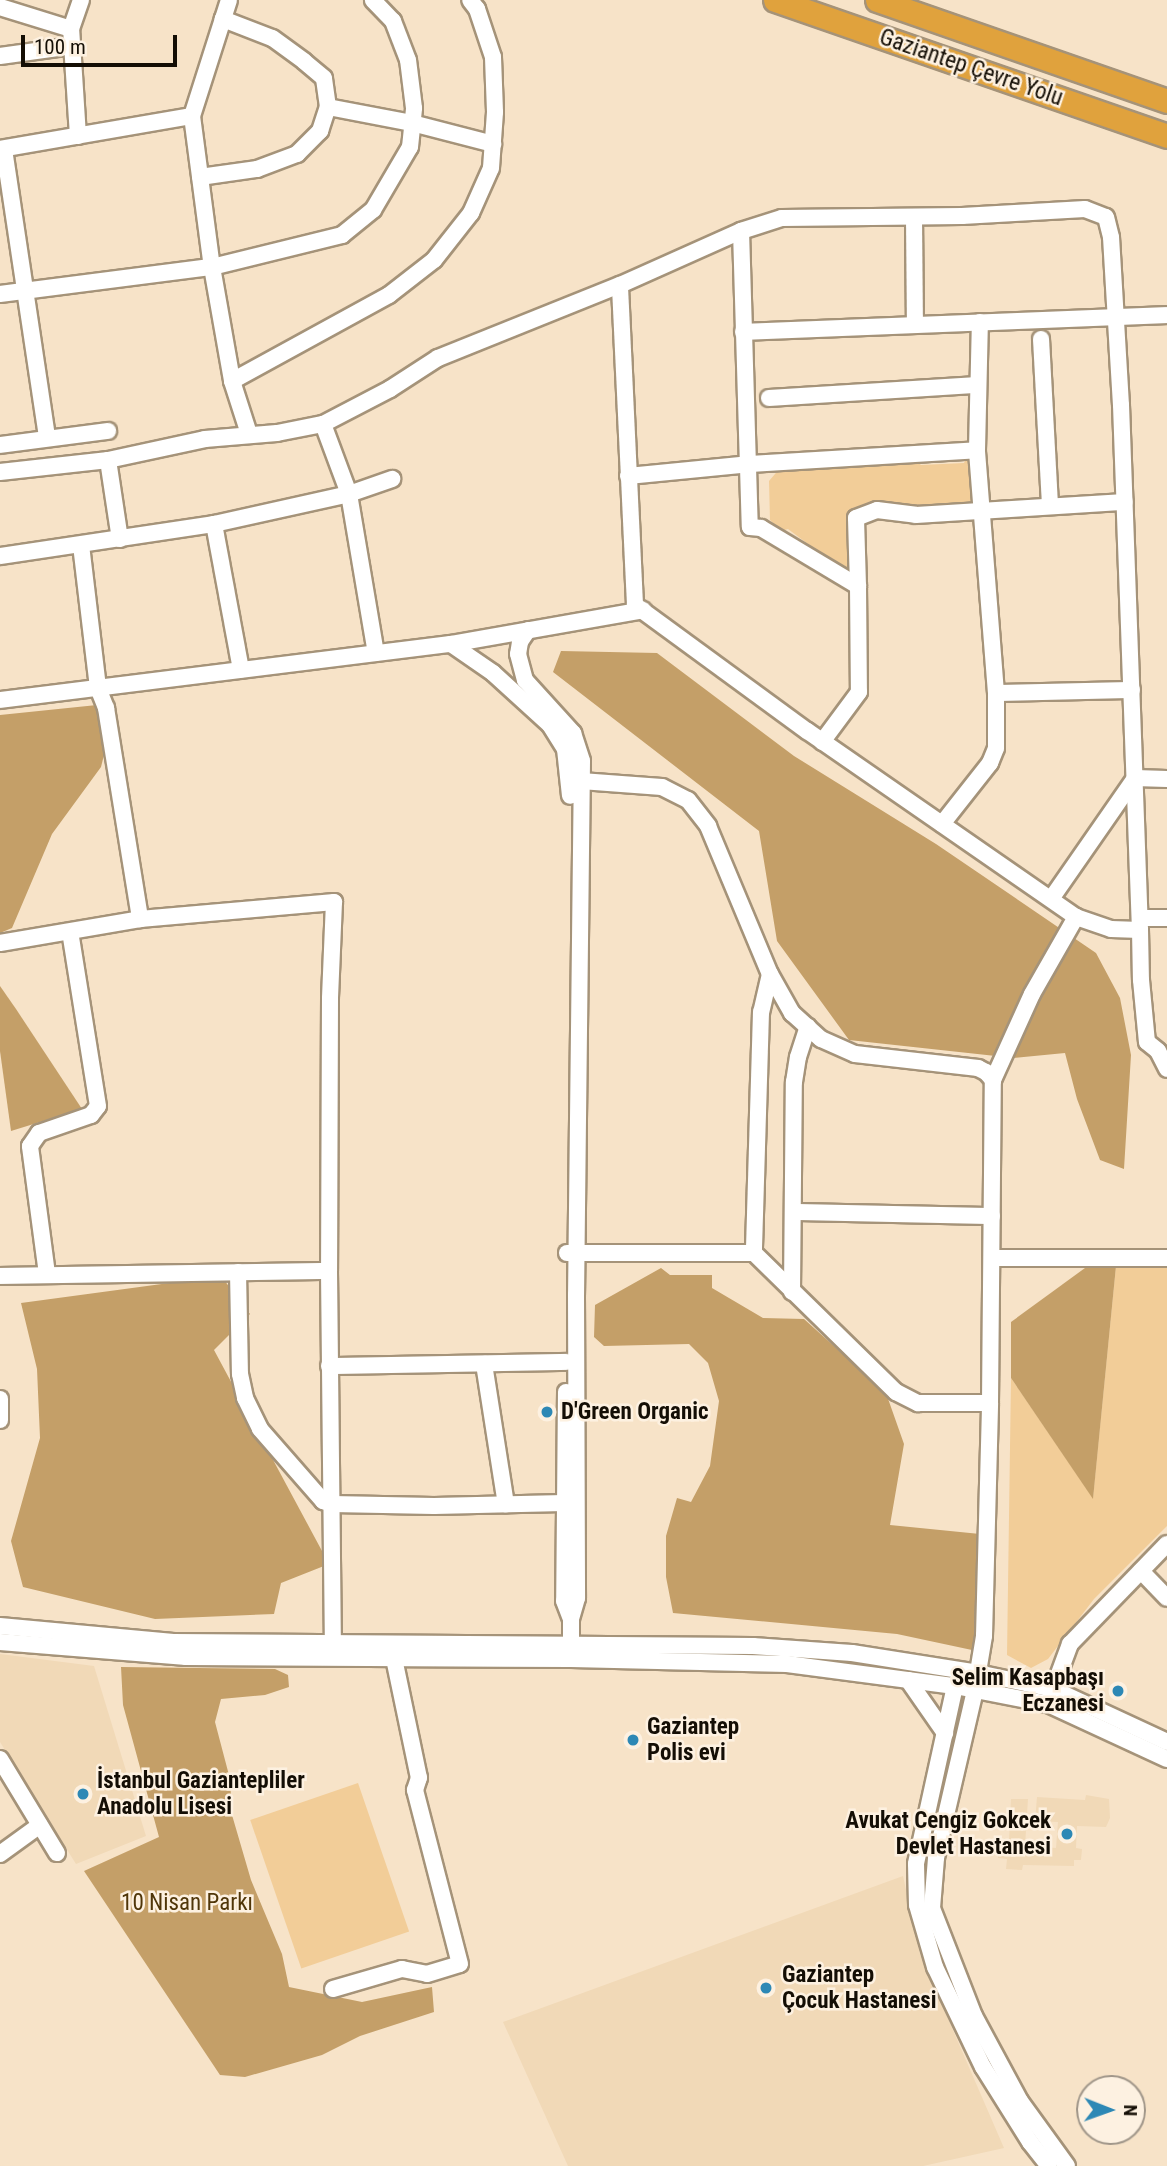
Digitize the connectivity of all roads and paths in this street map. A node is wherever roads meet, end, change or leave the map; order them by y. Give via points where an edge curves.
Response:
1 (81, 0) edge
2 (229, 0) edge
3 (373, 0) edge
4 (470, 0) edge
5 (775, 0) edge
6 (877, 0) edge
7 (0, 7) edge
8 (223, 19) junction
9 (71, 29) junction
10 (72, 46) junction
11 (0, 57) edge
12 (1167, 101) edge
13 (328, 107) junction
14 (192, 116) junction
15 (412, 123) junction
16 (78, 136) junction
17 (1167, 136) edge
18 (493, 144) junction
19 (2, 149) edge
20 (200, 177) junction
21 (914, 217) junction
22 (741, 231) junction
23 (212, 267) junction
24 (620, 285) junction
25 (24, 291) junction
26 (0, 294) edge
27 (1167, 315) edge
28 (1117, 316) junction
29 (980, 323) junction
30 (915, 325) junction
31 (743, 332) junction
32 (1041, 339) dead end
33 (232, 381) junction
34 (978, 385) junction
35 (769, 398) dead end
36 (323, 424) junction
37 (108, 431) dead end
38 (248, 434) junction
39 (47, 438) junction
40 (0, 445) edge
41 (977, 450) junction
42 (108, 460) junction
43 (750, 464) junction
44 (0, 472) edge
45 (628, 476) junction
46 (392, 479) dead end
47 (349, 494) junction
48 (1125, 502) junction
49 (1050, 506) junction
50 (983, 513) junction
51 (214, 524) junction
52 (120, 539) junction
53 (81, 545) junction
54 (0, 556) edge
55 (858, 586) junction
56 (643, 610) junction
57 (528, 630) junction
58 (451, 644) junction
59 (376, 653) junction
60 (240, 670) junction
61 (98, 688) junction
62 (1132, 690) junction
63 (996, 693) junction
64 (0, 699) edge
65 (822, 742) junction
66 (1135, 778) junction
67 (1167, 779) edge
68 (581, 781) junction
69 (942, 824) junction
70 (1051, 900) junction
71 (1076, 917) junction
72 (1167, 918) edge
73 (140, 919) junction
74 (1140, 924) junction
75 (70, 932) junction
76 (0, 943) edge
77 (770, 975) junction
78 (808, 1027) junction
79 (1162, 1051) edge
80 (1167, 1069) edge
81 (993, 1080) junction
82 (794, 1212) junction
83 (992, 1216) junction
84 (571, 1253) junction
85 (754, 1253) junction
86 (992, 1258) junction
87 (1167, 1258) edge
88 (329, 1271) junction
89 (238, 1272) junction
90 (47, 1274) junction
91 (0, 1276) edge
92 (792, 1292) junction
93 (566, 1362) junction
94 (484, 1364) junction
95 (329, 1366) junction
96 (0, 1399) edge
97 (990, 1403) junction
98 (0, 1420) edge
99 (564, 1503) junction
100 (332, 1504) junction
101 (506, 1504) junction
102 (1167, 1544) edge
103 (1141, 1571) junction
104 (1167, 1598) edge
105 (571, 1619) junction
106 (0, 1626) edge
107 (0, 1643) edge
108 (334, 1644) junction
109 (392, 1651) junction
110 (571, 1651) junction
111 (978, 1672) junction
112 (908, 1680) junction
113 (955, 1685) junction
114 (975, 1690) junction
115 (1050, 1696) junction
116 (945, 1732) junction
117 (1167, 1742) edge
118 (0, 1759) edge
119 (1167, 1759) edge
120 (40, 1825) junction
121 (57, 1853) dead end
122 (0, 1854) edge
123 (333, 1989) dead end
124 (1049, 2166) edge
125 (1067, 2166) edge

1 - 9 street
2 - 8 street
3 - 15 street via 393,21 408,60
4 - 18 street via 493,57
5 - 17 highway, Gaziantep Çevre Yolu
6 - 12 highway, Gaziantep Çevre Yolu
7 - 9 street
8 - 13 street via 272,38 304,61 324,78
8 - 14 street
9 - 10 street
10 - 11 street
10 - 16 street
13 - 15 street
13 - 20 street via 320,131 297,154 257,169
14 - 16 street
14 - 20 street
15 - 18 street
15 - 23 street via 410,147 395,178 373,210 342,235
16 - 19 street
18 - 33 street via 491,168 471,213 434,260 389,295
19 - 25 street
20 - 23 street
21 - 22 street via 782,218
21 - 28 street via 1085,209 1106,217
21 - 30 street
22 - 24 street
22 - 31 street
23 - 25 street
23 - 33 street
24 - 36 street via 438,358
24 - 45 street
25 - 26 street
25 - 39 street
27 - 28 street
28 - 29 street
28 - 48 street
29 - 30 street
29 - 34 street
30 - 31 street
31 - 43 street
32 - 49 street
33 - 38 street
34 - 35 street
34 - 41 street
36 - 38 street
36 - 47 street
37 - 39 street
38 - 42 street
39 - 40 street
41 - 43 street
41 - 50 street
42 - 44 street
42 - 52 street
43 - 45 street
43 - 55 street via 750,527 761,528
45 - 56 street via 635,605
46 - 47 street
47 - 51 street
47 - 59 street
48 - 49 street
48 - 62 street
49 - 50 street
50 - 55 street via 916,516 877,510 856,518
50 - 63 street
51 - 52 street
51 - 60 street
52 - 53 street
53 - 54 street
53 - 61 street
55 - 65 street via 859,692
56 - 57 street
56 - 65 street
57 - 58 street
57 - 68 street via 518,654 525,680 573,733 582,761
58 - 59 street
58 - 84 street via 494,673 550,725 565,749 570,777
59 - 60 street
60 - 61 street
61 - 64 street
61 - 73 street via 106,708
62 - 63 street
62 - 66 street
63 - 69 street via 996,748 990,763
65 - 69 street
66 - 67 street
66 - 70 street
66 - 74 street
68 - 77 street via 662,787 688,800 708,826
68 - 84 street
69 - 70 street
70 - 71 street
71 - 74 street via 1111,929
71 - 81 street via 1032,994
72 - 74 street
73 - 75 street
73 - 88 street via 334,902
74 - 79 street via 1147,1042
75 - 76 street
75 - 90 street via 98,1106 91,1115 39,1133 30,1146
77 - 78 street via 792,1013
77 - 85 street via 761,1012
78 - 81 street via 821,1039 855,1054 978,1068
78 - 82 street via 794,1082
79 - 80 street
81 - 83 street
82 - 83 street
82 - 92 street
83 - 86 street
84 - 85 street
84 - 93 street
84 - 105 street via 578,1598
85 - 92 street
86 - 87 street
86 - 97 street
88 - 89 street
88 - 95 street
89 - 90 street
89 - 100 street via 240,1374 249,1409 260,1429 320,1498
90 - 91 street
92 - 97 street via 896,1392 918,1403
93 - 94 street
93 - 99 street
94 - 95 street
94 - 101 street
95 - 100 street
96 - 98 street
97 - 111 street via 984,1636
99 - 101 street
99 - 105 street via 564,1601
100 - 101 street
100 - 108 street
102 - 103 street
103 - 104 street
103 - 115 street via 1070,1644
105 - 110 street
106 - 108 street via 173,1642
107 - 109 street via 186,1657
108 - 109 street
109 - 110 street
109 - 123 street via 419,1778 415,1790 460,1964 427,1974 402,1969
110 - 111 street via 802,1649
110 - 112 street via 753,1662
111 - 113 street
111 - 114 street
111 - 115 street
112 - 113 street
112 - 116 street
113 - 114 street
113 - 116 street
114 - 115 street
114 - 125 street via 936,1858 932,1908 974,2016 1020,2101
115 - 117 street
115 - 119 street
116 - 124 street via 916,1864 917,1905 935,1967 982,2067
118 - 120 street
120 - 121 street
120 - 122 street

